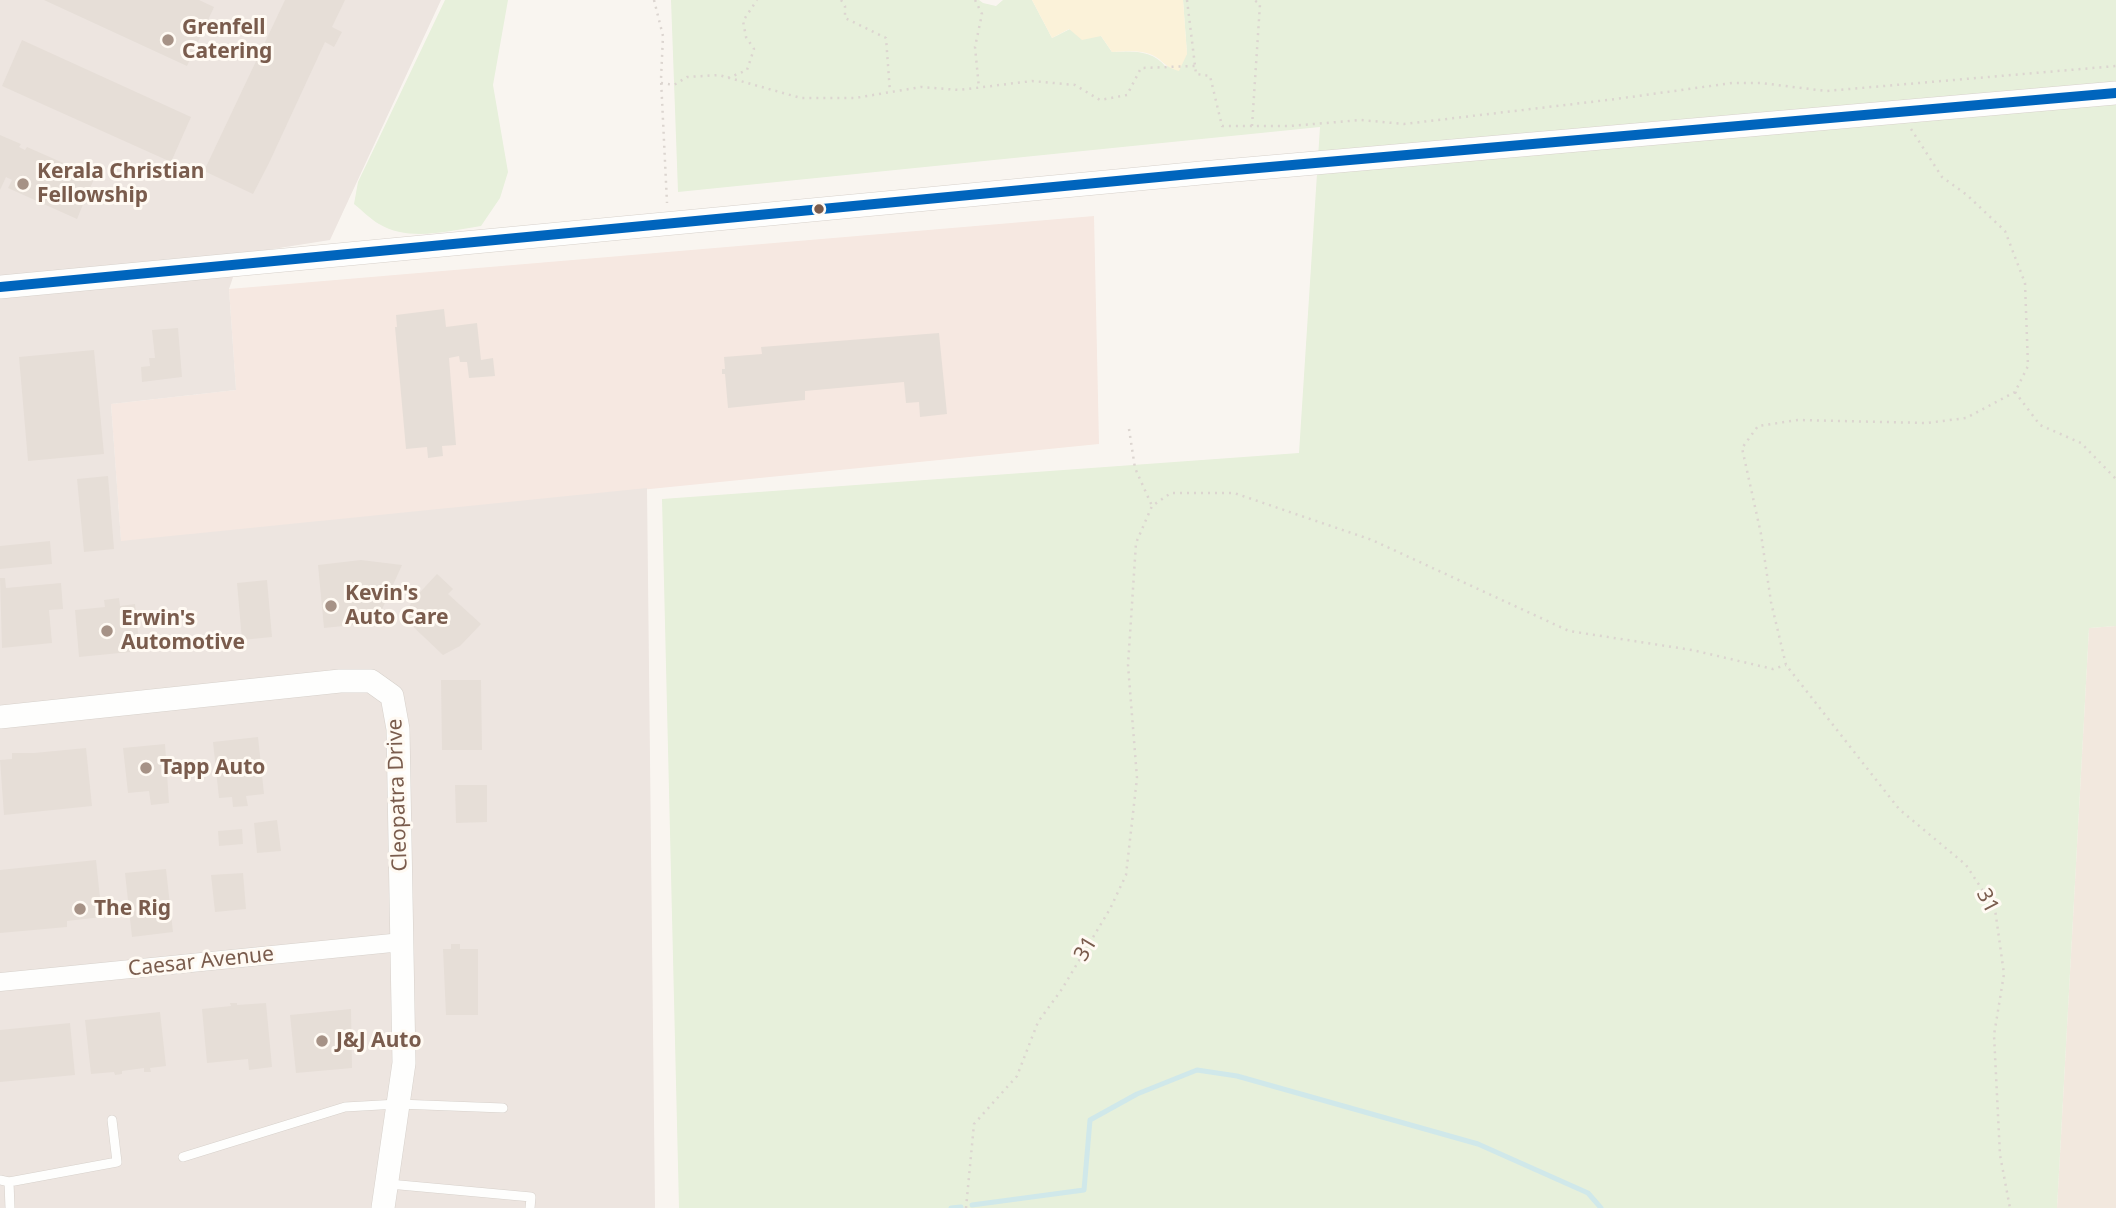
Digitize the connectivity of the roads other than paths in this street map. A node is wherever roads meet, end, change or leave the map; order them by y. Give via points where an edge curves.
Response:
1 (2116, 93) edge
2 (0, 287) edge
3 (0, 717) edge
4 (402, 942) junction
5 (0, 982) edge
6 (398, 1104) junction
7 (503, 1108) dead end
8 (112, 1120) dead end
9 (183, 1157) dead end
10 (4, 1181) edge
11 (387, 1184) junction
12 (9, 1208) edge
13 (383, 1208) edge
14 (530, 1208) edge

1 - 2 street via 1201,173
3 - 4 street, Cleopatra Drive via 371,681 392,696 398,729
4 - 5 street, Caesar Avenue
4 - 6 street, Cleopatra Drive via 404,1063
6 - 7 lane
6 - 9 lane via 345,1107
6 - 11 street, Cleopatra Drive
8 - 10 lane via 117,1162
10 - 12 lane
11 - 13 street, Cleopatra Drive
11 - 14 lane via 531,1197

